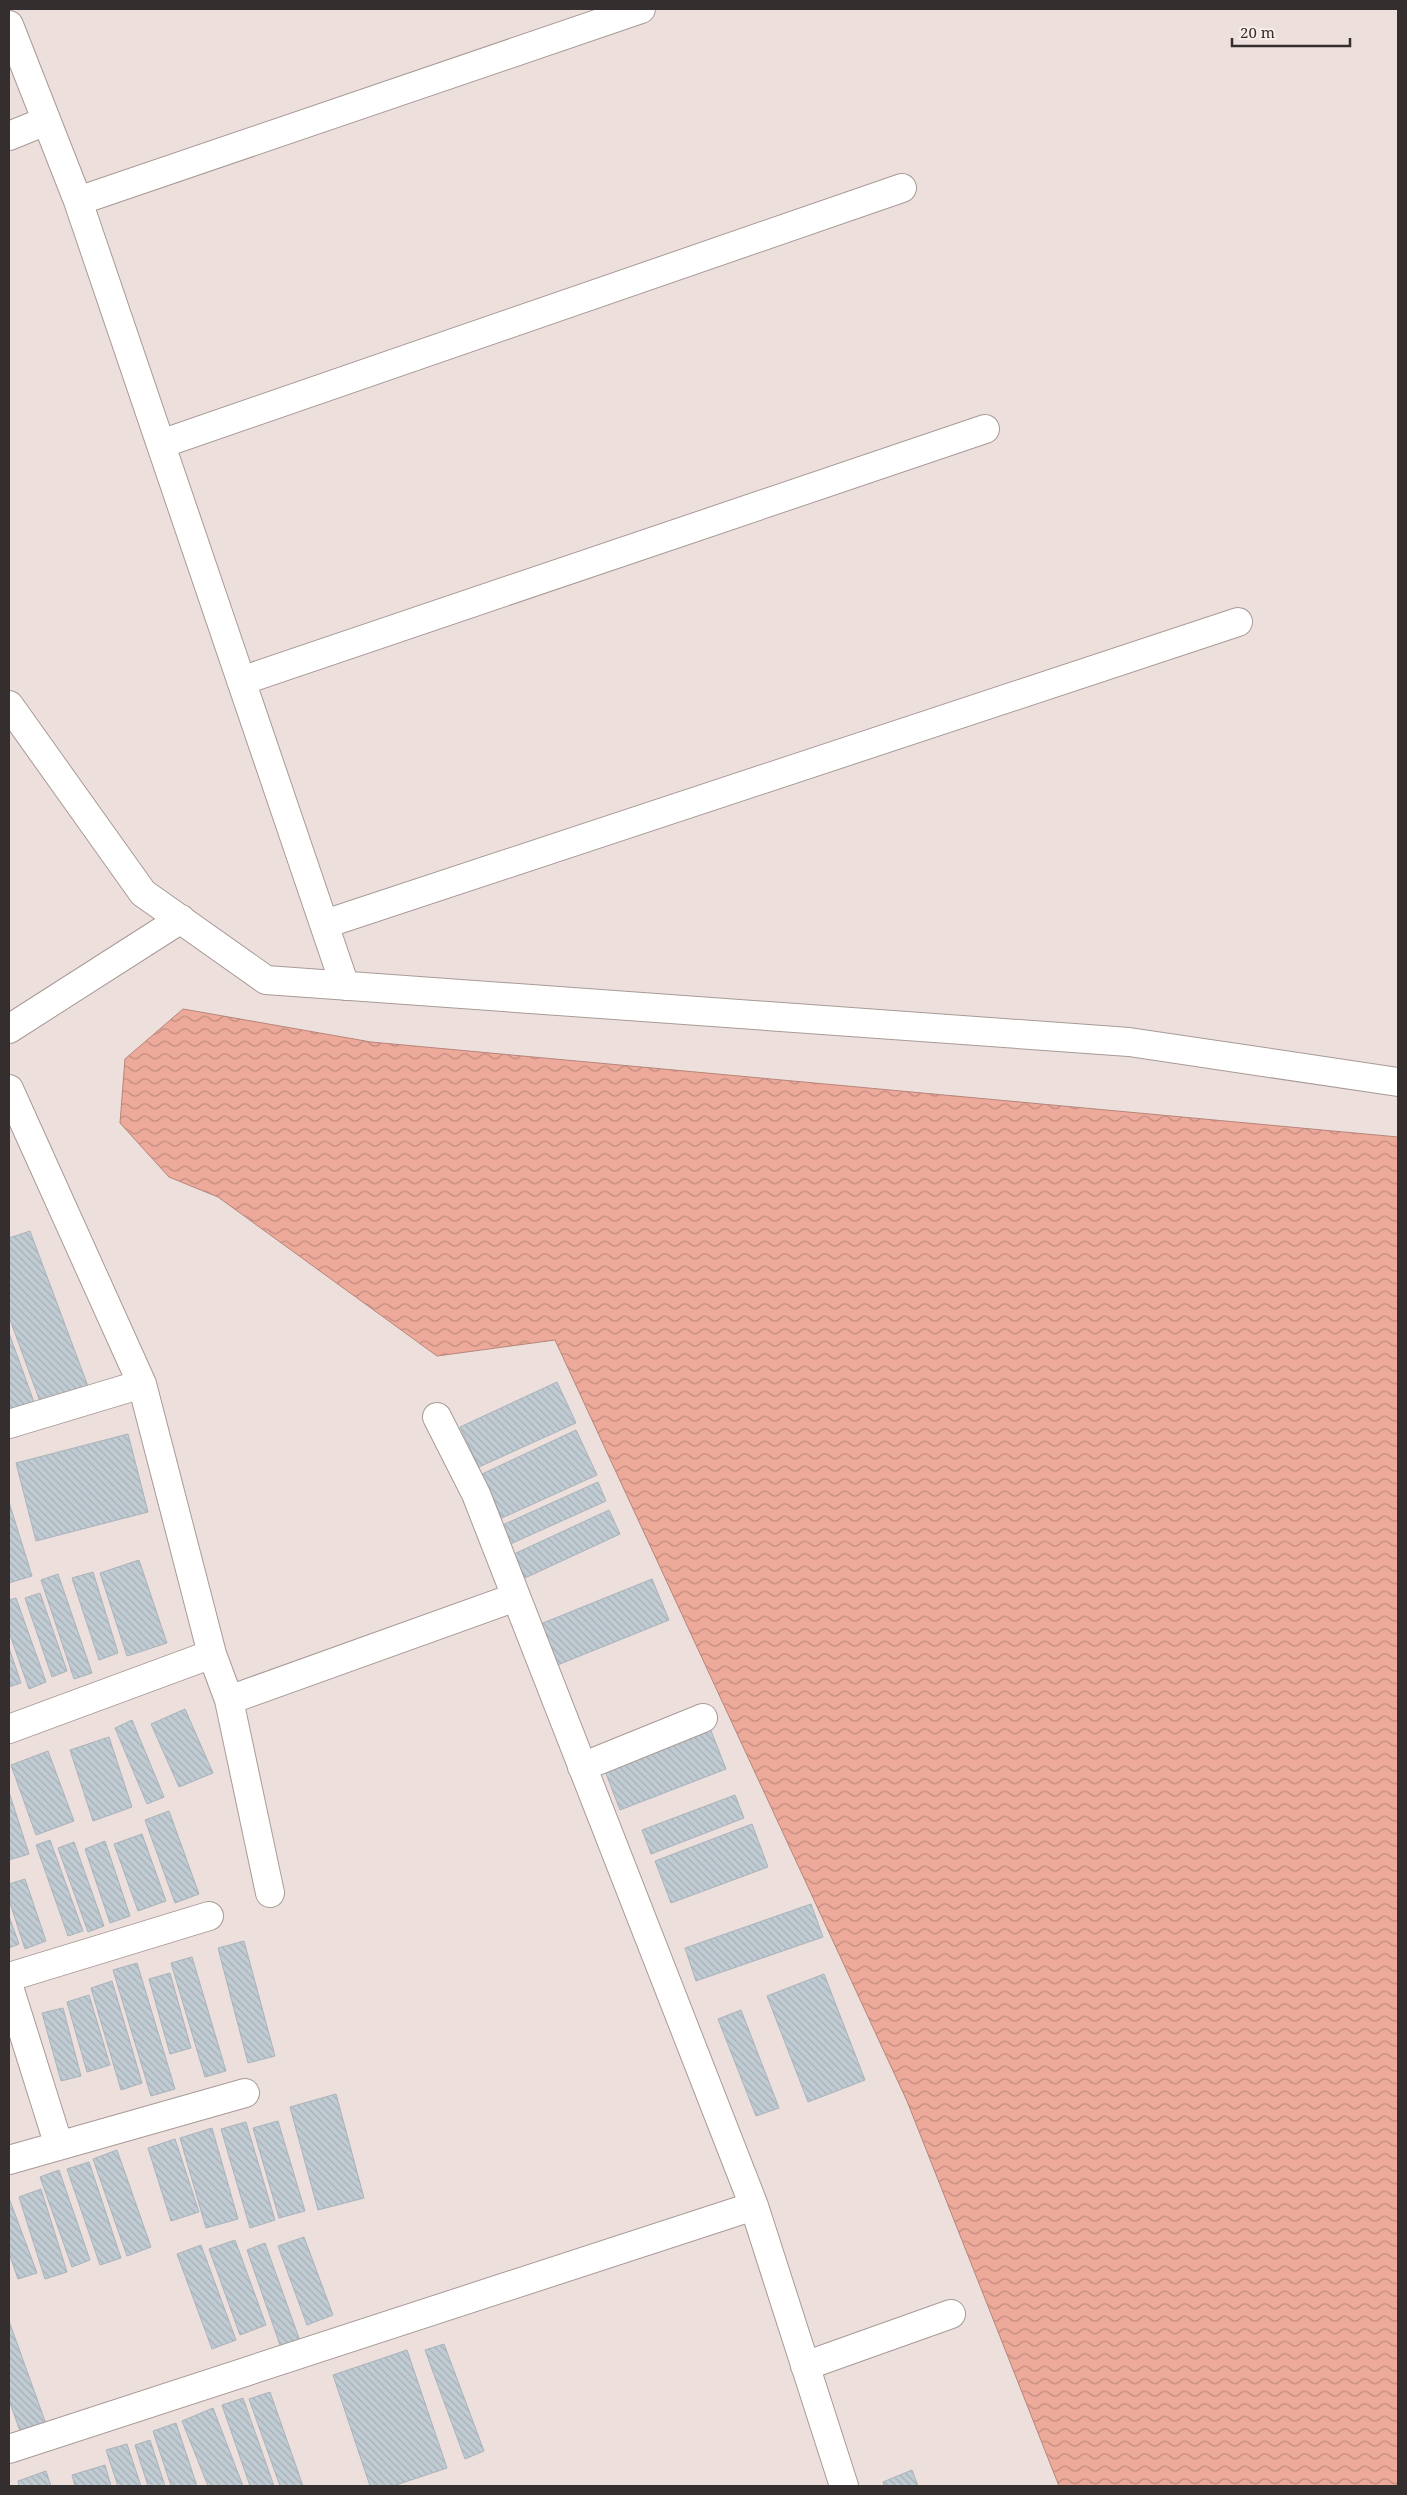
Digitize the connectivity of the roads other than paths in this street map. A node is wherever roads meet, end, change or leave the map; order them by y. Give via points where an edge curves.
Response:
1 (641, 9) edge
2 (9, 25) edge
3 (46, 120) junction
4 (9, 136) edge
5 (902, 188) dead end
6 (78, 201) junction
7 (985, 429) dead end
8 (161, 444) junction
9 (1238, 622) dead end
10 (241, 681) junction
11 (9, 705) edge
12 (181, 919) junction
13 (324, 924) junction
14 (345, 986) junction
15 (9, 1029) edge
16 (1398, 1082) edge
17 (9, 1089) edge
18 (142, 1384) junction
19 (437, 1417) dead end
20 (9, 1424) edge
21 (516, 1597) junction
22 (212, 1654) junction
23 (229, 1700) junction
24 (703, 1718) dead end
25 (9, 1729) edge
26 (582, 1767) junction
27 (270, 1893) dead end
28 (209, 1916) dead end
29 (9, 1977) edge
30 (9, 1987) edge
31 (245, 2093) dead end
32 (59, 2146) junction
33 (9, 2160) edge
34 (754, 2206) junction
35 (952, 2314) dead end
36 (805, 2366) junction
37 (9, 2448) edge
38 (844, 2486) edge

1 - 6 street
2 - 3 street
3 - 4 street
3 - 6 street
5 - 8 street
6 - 8 street
7 - 10 street
8 - 10 street
9 - 13 street
10 - 13 street
11 - 12 street via 143,892
12 - 14 street via 266,980
12 - 15 street
13 - 14 street
14 - 16 street via 1129,1042
17 - 18 street
18 - 20 street
18 - 22 street
19 - 21 street via 476,1494
21 - 23 street
21 - 26 street
22 - 23 street
22 - 25 street
23 - 27 street
24 - 26 street
26 - 34 street
28 - 29 street
30 - 32 street
31 - 32 street
32 - 33 street
34 - 36 street
34 - 37 street
35 - 36 street
36 - 38 street

